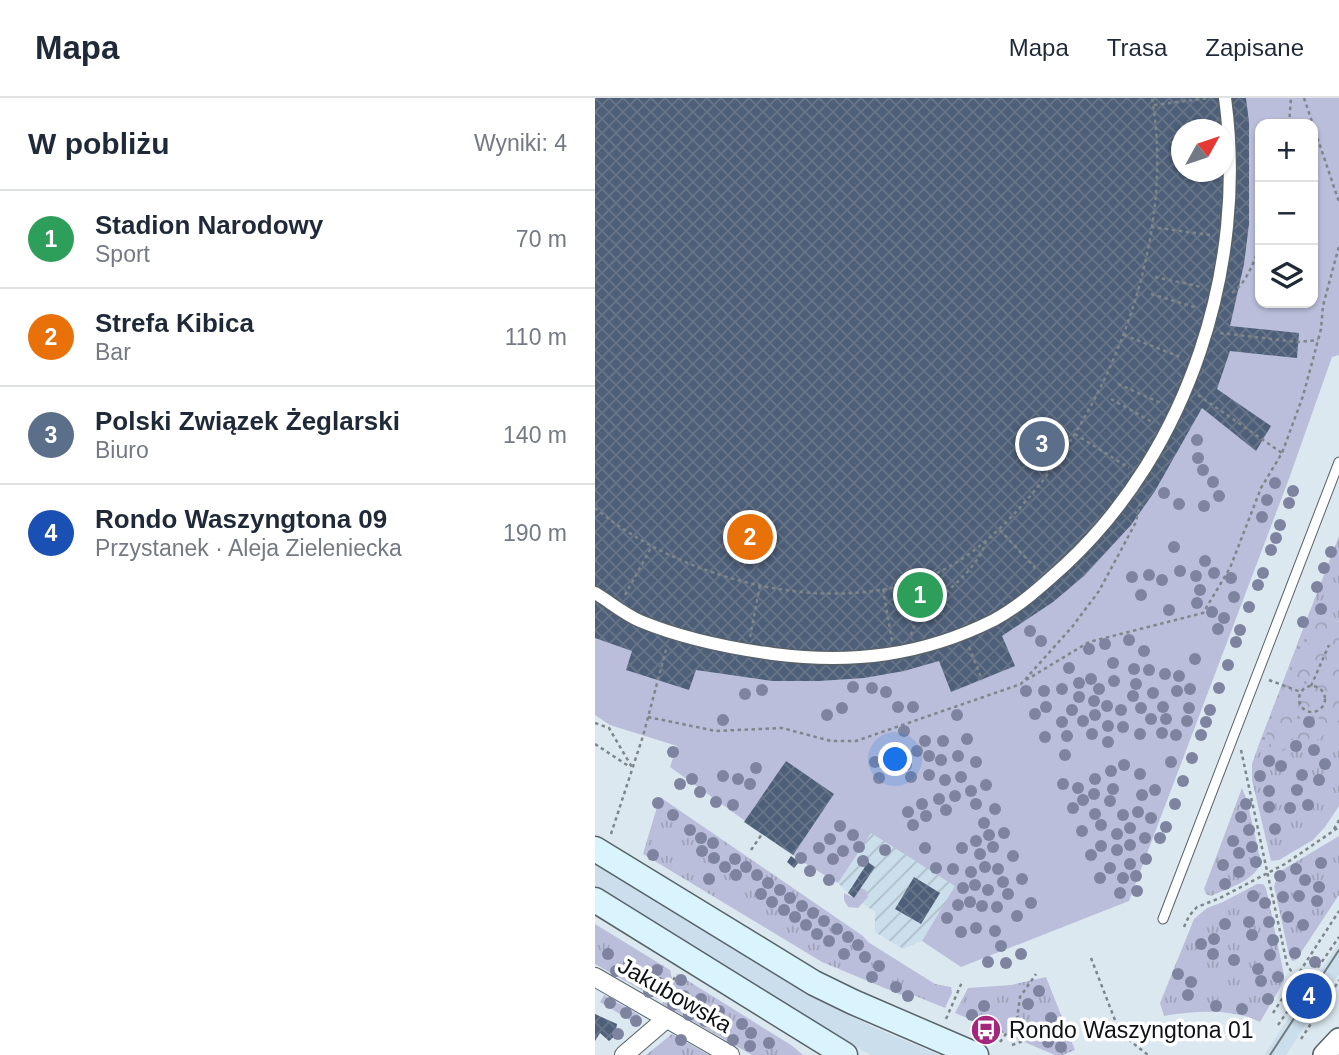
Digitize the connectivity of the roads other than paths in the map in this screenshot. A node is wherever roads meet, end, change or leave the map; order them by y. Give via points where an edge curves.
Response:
1 (1225, 98) edge
2 (1339, 462) edge
3 (595, 593) edge
4 (595, 604) edge
5 (618, 608) junction
6 (603, 843) edge
7 (595, 900) edge
8 (1163, 919) dead end
9 (595, 977) edge
10 (666, 1019) junction
11 (1339, 1039) edge
12 (624, 1055) edge
13 (730, 1055) edge
14 (845, 1055) edge
15 (976, 1055) edge
16 (1324, 1055) edge
17 (1332, 1055) edge

1 - 5 street via 1230,174 1226,230 1197,364 1175,416 1126,497 1098,533 1036,591 996,618 961,634 916,649 870,657 817,659 753,651 687,636 638,620
2 - 8 lane
3 - 5 street
4 - 5 street
6 - 15 main road via 814,983
7 - 14 main road
9 - 10 street, Jakubowska
10 - 12 street
10 - 13 street, Jakubowska
11 - 16 street
11 - 17 street

